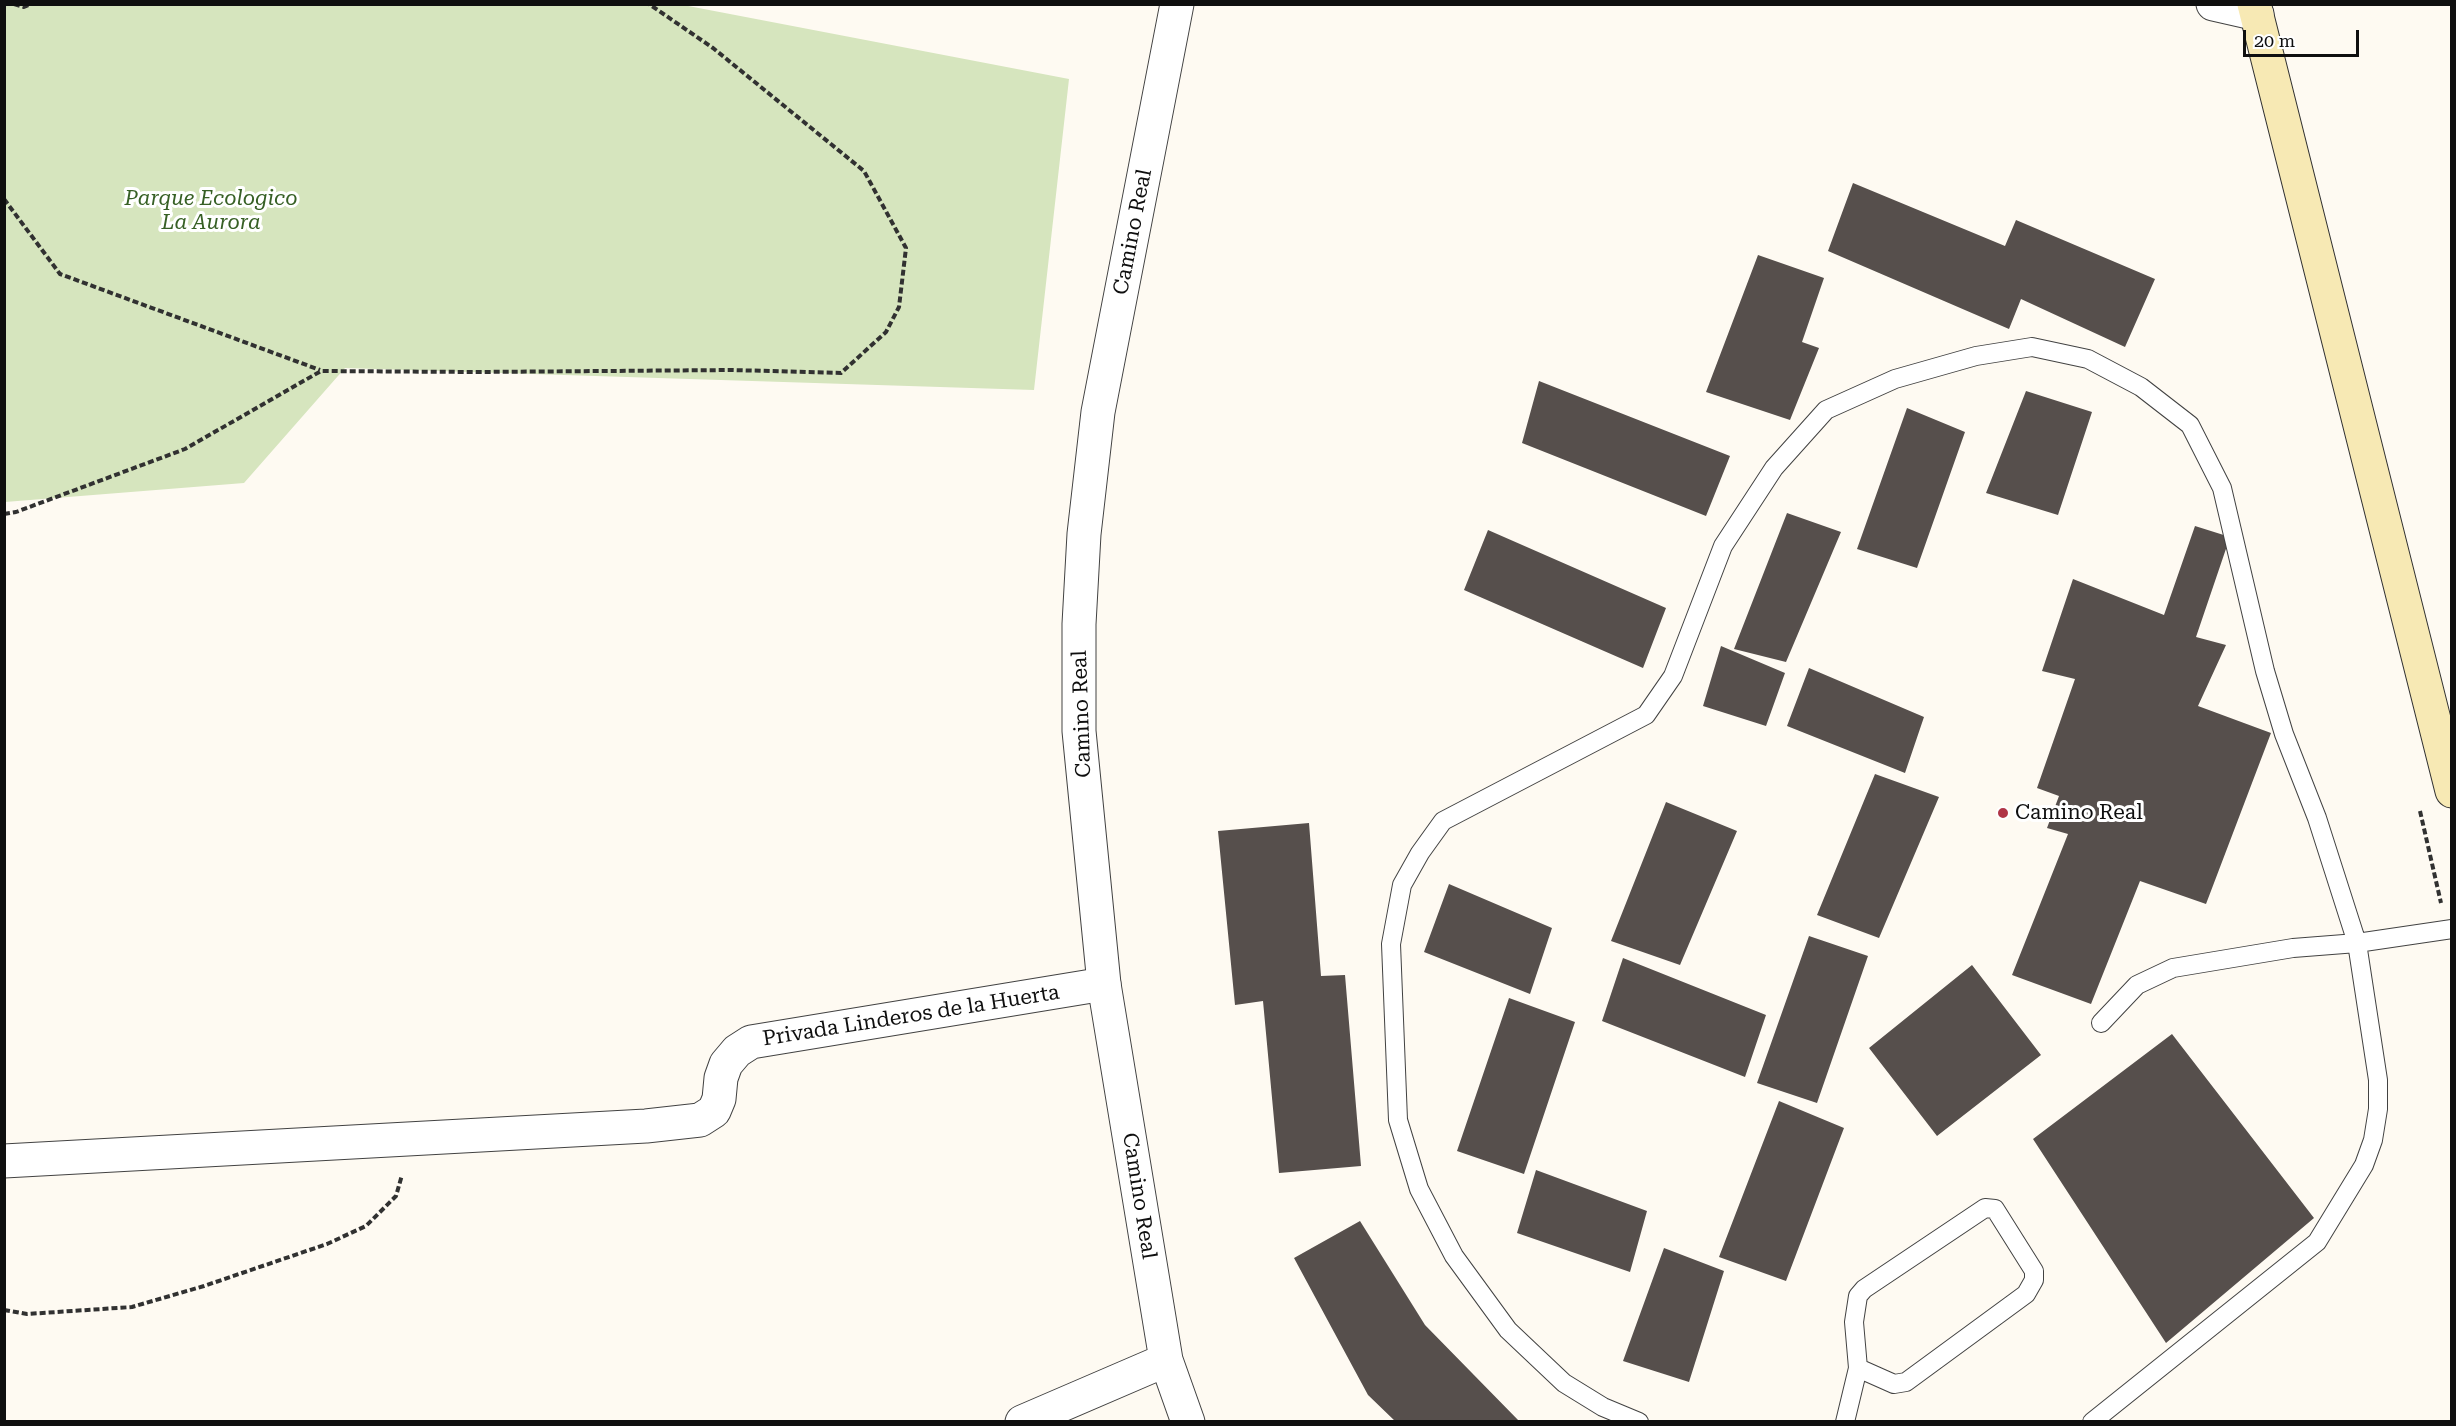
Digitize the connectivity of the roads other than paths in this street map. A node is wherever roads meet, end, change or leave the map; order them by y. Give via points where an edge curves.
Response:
1 (1177, 4) edge
2 (2212, 4) edge
3 (2256, 9) edge
4 (2451, 791) edge
5 (2451, 929) edge
6 (2357, 943) junction
7 (1104, 984) junction
8 (2101, 1023) dead end
9 (4, 1161) edge
10 (1166, 1360) junction
11 (1858, 1368) junction
12 (1022, 1422) edge
13 (1188, 1422) edge
14 (1639, 1422) edge
15 (1845, 1422) edge
16 (2092, 1422) edge

1 - 7 street, Camino Real via 1098,412 1084,534 1079,624 1080,731
2 - 3 street
3 - 4 main road
5 - 6 lane
6 - 8 lane via 2293,948 2173,968 2138,986
6 - 14 lane via 2265,671 2222,488 2190,425 2141,387 2088,359 2032,347 1976,356 1895,379 1826,410 1774,468 1723,546 1673,676 1646,715 1443,821 1402,885 1393,932 1392,1009 1398,1120 1419,1189 1454,1256 1508,1330 1564,1383 1603,1407
6 - 16 lane via 2378,1080 2373,1140 2364,1165 2317,1242
7 - 9 street, Privada Linderos de la Huerta via 751,1042 726,1064 714,1111 700,1120
7 - 10 street, Camino Real
10 - 12 street
10 - 13 street, Camino Real
11 - 11 lane via 1894,1384 1906,1382 2026,1294 2034,1271 1995,1209 1985,1208 1864,1288 1858,1296 1854,1322
11 - 15 lane

